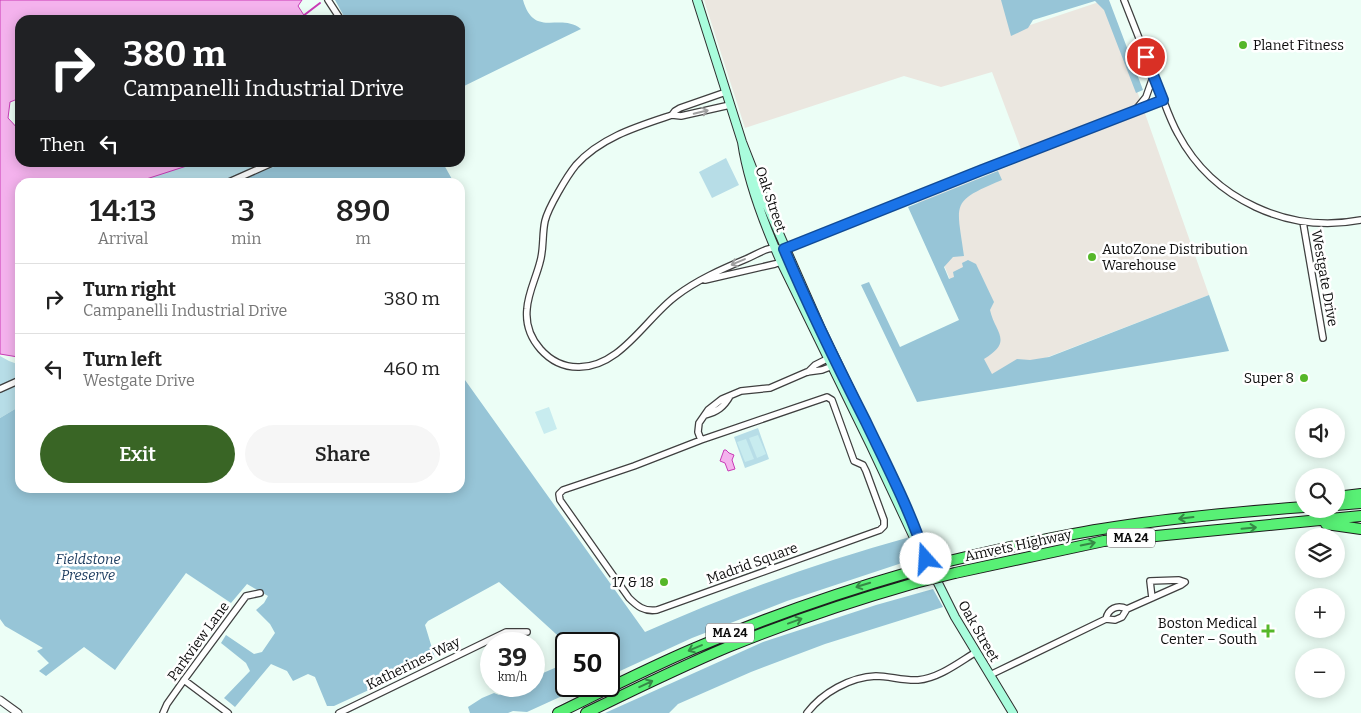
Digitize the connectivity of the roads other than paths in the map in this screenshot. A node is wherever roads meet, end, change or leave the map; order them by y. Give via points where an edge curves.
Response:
1 (328, 0) edge
2 (697, 0) edge
3 (1124, 0) edge
4 (338, 15) edge
5 (1153, 75) junction
6 (726, 92) junction
7 (1163, 100) junction
8 (730, 105) junction
9 (1134, 111) junction
10 (672, 115) junction
11 (742, 142) junction
12 (263, 167) edge
13 (238, 178) edge
14 (1361, 220) edge
15 (1303, 222) junction
16 (774, 246) junction
17 (784, 249) junction
18 (781, 262) junction
19 (703, 280) junction
20 (1323, 338) dead end
21 (832, 361) junction
22 (15, 382) edge
23 (0, 389) edge
24 (701, 440) junction
25 (1361, 494) edge
26 (1345, 496) edge
27 (1361, 502) edge
28 (1345, 504) edge
29 (1295, 507) edge
30 (1361, 516) edge
31 (1310, 522) junction
32 (1361, 530) edge
33 (260, 593) dead end
34 (1152, 598) junction
35 (1127, 609) junction
36 (1106, 619) junction
37 (506, 632) edge
38 (527, 632) dead end
39 (480, 645) edge
40 (976, 652) junction
41 (990, 675) junction
42 (184, 680) junction
43 (0, 700) edge
44 (18, 713) edge
45 (163, 713) edge
46 (228, 713) edge
47 (339, 713) edge
48 (558, 713) edge
49 (586, 713) edge
50 (806, 713) edge
51 (1013, 713) edge

1 - 4 street
2 - 6 main road, Oak Street
3 - 5 street, Westgate Drive
5 - 7 street, Westgate Drive
5 - 9 street via 1146,97
6 - 8 main road, Oak Street
6 - 10 street via 680,108
7 - 9 street
7 - 15 street, Westgate Drive via 1192,158 1215,181 1251,205
10 -> 8 street via 681,116
8 - 11 main road, Oak Street
9 - 17 street
10 - 19 street via 612,138 573,169 545,221 542,256 529,298 527,320 540,351 549,358 567,366 593,366 629,342 676,296
11 - 16 main road, Oak Street via 749,176
11 - 17 main road, Oak Street
12 - 13 street
14 - 15 street, Westgate Drive
15 - 20 street, Westgate Drive
16 - 17 street
16 - 18 main road, Oak Street
16 -> 19 street
17 - 18 street
17 - 21 main road, Oak Street
18 - 19 street
18 - 21 main road, Oak Street
21 - 24 street via 815,365 807,372 770,388 741,391 722,399 712,406 698,427
21 - 40 main road, Oak Street via 906,509 926,559
22 - 23 street
24 - 24 street, Madrid Square via 559,494 560,500 629,598 642,609 657,610 884,526 865,467 854,461 829,397
25 - 26 highway
27 - 28 highway
29 -> 48 highway, Amvets Highway / MA 24, bridge via 1102,529 949,561 814,601 725,635
30 - 31 highway, Amvets Highway / MA 24
31 - 32 highway
49 -> 31 highway, Amvets Highway / MA 24, bridge via 737,643 916,583 1104,541
33 - 42 street, Parkview Lane via 246,596
34 - 34 street via 1150,581 1185,582 1181,585
34 - 35 street
35 - 36 street via 1122,617
35 - 36 street via 1118,607 1111,610
36 - 41 street
37 - 38 street, Katherines Way
39 - 47 street, Katherines Way
40 - 41 main road, Oak Street
40 - 50 street via 947,670 917,680 874,676 847,682 826,694
41 - 51 main road, Oak Street
42 - 45 street, Parkview Lane
42 - 46 street
43 - 44 street

